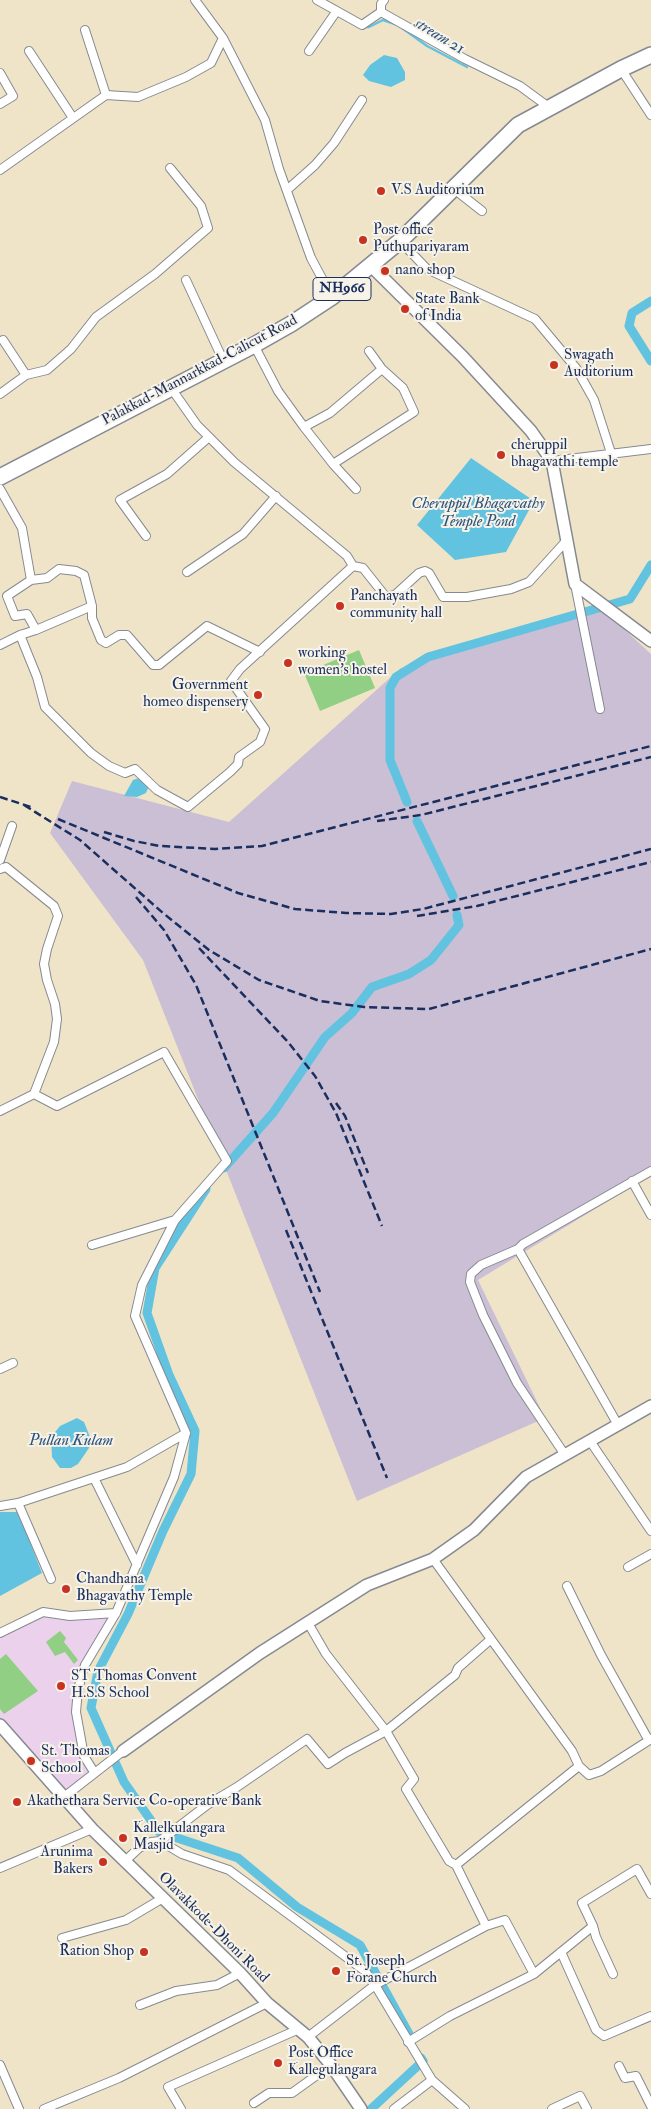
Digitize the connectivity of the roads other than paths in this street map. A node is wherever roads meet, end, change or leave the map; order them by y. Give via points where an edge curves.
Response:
1 (195, 0) edge
2 (317, 0) edge
3 (384, 0) edge
4 (336, 12) junction
5 (381, 12) junction
6 (85, 30) dead end
7 (223, 38) junction
8 (29, 51) dead end
9 (309, 51) dead end
10 (651, 55) edge
11 (621, 69) junction
12 (0, 73) edge
13 (106, 94) junction
14 (362, 100) dead end
15 (0, 104) edge
16 (550, 108) junction
17 (651, 115) edge
18 (73, 118) junction
19 (170, 168) dead end
20 (0, 170) edge
21 (454, 189) junction
22 (287, 190) junction
23 (482, 211) dead end
24 (400, 241) junction
25 (371, 266) junction
26 (186, 280) dead end
27 (332, 297) junction
28 (1, 339) edge
29 (254, 345) junction
30 (369, 351) dead end
31 (223, 360) junction
32 (382, 369) junction
33 (26, 375) junction
34 (171, 388) junction
35 (0, 394) edge
36 (304, 427) junction
37 (210, 437) junction
38 (651, 449) edge
39 (611, 453) junction
40 (552, 461) junction
41 (333, 464) junction
42 (0, 477) edge
43 (0, 489) edge
44 (356, 489) dead end
45 (276, 496) junction
46 (146, 536) dead end
47 (567, 540) junction
48 (353, 566) junction
49 (187, 572) dead end
50 (31, 580) junction
51 (575, 584) junction
52 (92, 606) junction
53 (36, 630) junction
54 (20, 636) junction
55 (651, 641) edge
56 (0, 645) edge
57 (260, 652) junction
58 (600, 710) dead end
59 (12, 826) dead end
60 (1, 866) edge
61 (34, 1094) junction
62 (0, 1111) edge
63 (651, 1171) edge
64 (632, 1181) junction
65 (651, 1215) edge
66 (175, 1220) junction
67 (92, 1246) dead end
68 (518, 1249) junction
69 (13, 1363) dead end
70 (0, 1369) edge
71 (651, 1406) edge
72 (618, 1425) junction
73 (186, 1433) junction
74 (590, 1441) junction
75 (565, 1455) junction
76 (94, 1478) junction
77 (18, 1504) junction
78 (0, 1506) edge
79 (651, 1531) edge
80 (651, 1554) edge
81 (433, 1559) junction
82 (137, 1565) junction
83 (628, 1567) dead end
84 (51, 1579) dead end
85 (567, 1586) dead end
86 (116, 1614) junction
87 (308, 1623) junction
88 (0, 1632) edge
89 (490, 1640) junction
90 (0, 1725) edge
91 (386, 1731) junction
92 (650, 1739) edge
93 (123, 1751) joint
94 (578, 1766) junction
95 (94, 1772) junction
96 (64, 1797) junction
97 (92, 1829) junction
98 (160, 1841) junction
99 (124, 1862) junction
100 (456, 1865) junction
101 (0, 1868) edge
102 (651, 1894) edge
103 (163, 1898) junction
104 (486, 1926) junction
105 (593, 1926) junction
106 (62, 1938) dead end
107 (561, 1952) junction
108 (240, 1973) junction
109 (534, 1974) junction
110 (613, 1974) dead end
111 (375, 1985) junction
112 (267, 2003) junction
113 (140, 2005) dead end
114 (651, 2016) edge
115 (304, 2033) junction
116 (410, 2045) junction
117 (331, 2065) junction
118 (619, 2066) dead end
119 (0, 2067) edge
120 (431, 2079) junction
121 (254, 2103) dead end
122 (651, 2106) edge
123 (19, 2109) edge
124 (44, 2109) edge
125 (181, 2109) edge
126 (361, 2109) edge
127 (394, 2109) edge
128 (465, 2109) edge
129 (552, 2109) edge
130 (587, 2109) edge

1 - 7 street
2 - 4 street
3 - 5 street
4 - 5 street via 362,25
4 - 9 street
5 - 16 street via 465,60 520,86
6 - 13 street
7 - 13 street via 211,63 186,77 138,97
7 - 22 street via 265,120
8 - 18 street
10 - 11 highway, Palakkad-Mannarkkad-Calicut Road / NH966
11 - 16 highway, Palakkad-Mannarkkad-Calicut Road / NH966
11 - 17 street
12 - 15 street via 13,96
13 - 18 street
14 - 22 street via 334,143
16 - 21 highway, Palakkad-Mannarkkad-Calicut Road / NH966 via 518,125
18 - 20 street
19 - 33 street via 201,206 208,228 155,274 96,316 71,350 52,366 42,373
21 - 23 street
21 - 24 highway, Palakkad-Mannarkkad-Calicut Road / NH966
22 - 27 street via 311,258
24 - 25 highway, Palakkad-Mannarkkad-Calicut Road / NH966
24 - 39 street via 428,269 535,319 576,368 594,400
25 - 27 highway, Palakkad-Mannarkkad-Calicut Road / NH966
25 - 40 street via 463,357 531,431
26 - 31 street
27 - 29 highway, Palakkad-Mannarkkad-Calicut Road / NH966
28 - 33 street
29 - 31 highway, Palakkad-Mannarkkad-Calicut Road / NH966
29 - 36 street via 278,391
30 - 32 street
31 - 34 highway, Palakkad-Mannarkkad-Calicut Road / NH966
32 - 36 street via 330,413
32 - 41 street via 404,388 414,412
33 - 35 street
34 - 37 street via 197,425
34 - 42 highway, Palakkad-Mannarkkad-Calicut Road / NH966
36 - 41 street
37 - 45 street via 234,462
37 - 46 street via 167,474 120,500
38 - 39 street
39 - 40 street
40 - 47 street
41 - 44 street
43 - 50 street via 22,528
45 - 48 street via 347,556
45 - 49 street via 243,534
47 - 48 street via 529,582 511,589 466,597 443,597 430,573 424,571 395,595 386,597 363,568
47 - 51 street
48 - 57 street
50 - 52 street via 47,578 60,569 76,571 84,575
50 - 53 street via 7,596 15,616 27,614
51 - 55 street
51 - 58 street
52 - 53 street
52 - 57 street via 92,618 103,642 127,635 153,665 159,664 207,626
53 - 54 street
54 - 56 street
54 - 57 street via 45,706 57,719 109,766 125,773 135,769 157,790 188,807 230,772 238,764 239,756 260,742 264,729 231,681
59 - 60 street
60 - 61 street via 58,911 44,964 57,1019 54,1042
61 - 62 street
61 - 66 street via 57,1106 164,1052 227,1161
63 - 64 street
64 - 65 street
64 - 68 street
66 - 67 street
66 - 73 street via 142,1285 135,1316
68 - 72 street
68 - 75 street via 482,1265 471,1274 470,1282 517,1383
69 - 70 street
71 - 72 street
72 - 74 street
73 - 76 street via 127,1467
73 - 82 street via 174,1477
74 - 75 street
74 - 79 street
75 - 81 street via 526,1477 474,1530
76 - 77 street
76 - 82 street
77 - 78 street
77 - 84 street
80 - 83 street
81 - 87 street via 367,1585
81 - 89 street
82 - 86 street
85 - 92 street via 600,1656
86 - 88 street via 70,1616 43,1612
86 - 95 street via 85,1665 78,1688 76,1712 84,1756
87 - 91 street via 326,1654
87 - 93 street
89 - 91 street via 458,1668 455,1675
89 - 94 street via 572,1751
90 - 96 street, Olavakkode-Dhoni Road
91 - 98 street via 328,1764 307,1739
91 - 100 street via 414,1779 406,1790 449,1861
92 - 94 street via 591,1776
93 - 95 street
94 - 100 street
95 - 96 street
96 - 97 street, Olavakkode-Dhoni Road
97 - 99 street, Olavakkode-Dhoni Road
97 - 101 street
98 - 99 street via 139,1848
98 - 111 street via 182,1854 229,1870 355,1962
99 - 103 street, Olavakkode-Dhoni Road
100 - 104 street
102 - 105 street via 637,1869 582,1903
103 - 106 street via 126,1920
103 - 108 street, Olavakkode-Dhoni Road
104 - 109 street via 506,1920
104 - 111 street
105 - 107 street
105 - 110 street
107 - 109 street
107 - 114 street via 596,2030 604,2036
108 - 112 street, Olavakkode-Dhoni Road
108 - 113 street via 217,1985 176,1992
109 - 116 street via 450,2016
111 - 115 street
111 - 116 street
112 - 115 street, Olavakkode-Dhoni Road
112 - 124 street via 119,2078
115 - 117 street, Olavakkode-Dhoni Road
115 - 125 street via 168,2087
116 - 120 street
117 - 121 street via 292,2093 269,2093
117 - 126 street, Olavakkode-Dhoni Road
118 - 122 street via 625,2078 636,2076
119 - 123 street
120 - 127 street
120 - 128 street
129 - 130 street via 580,2096

